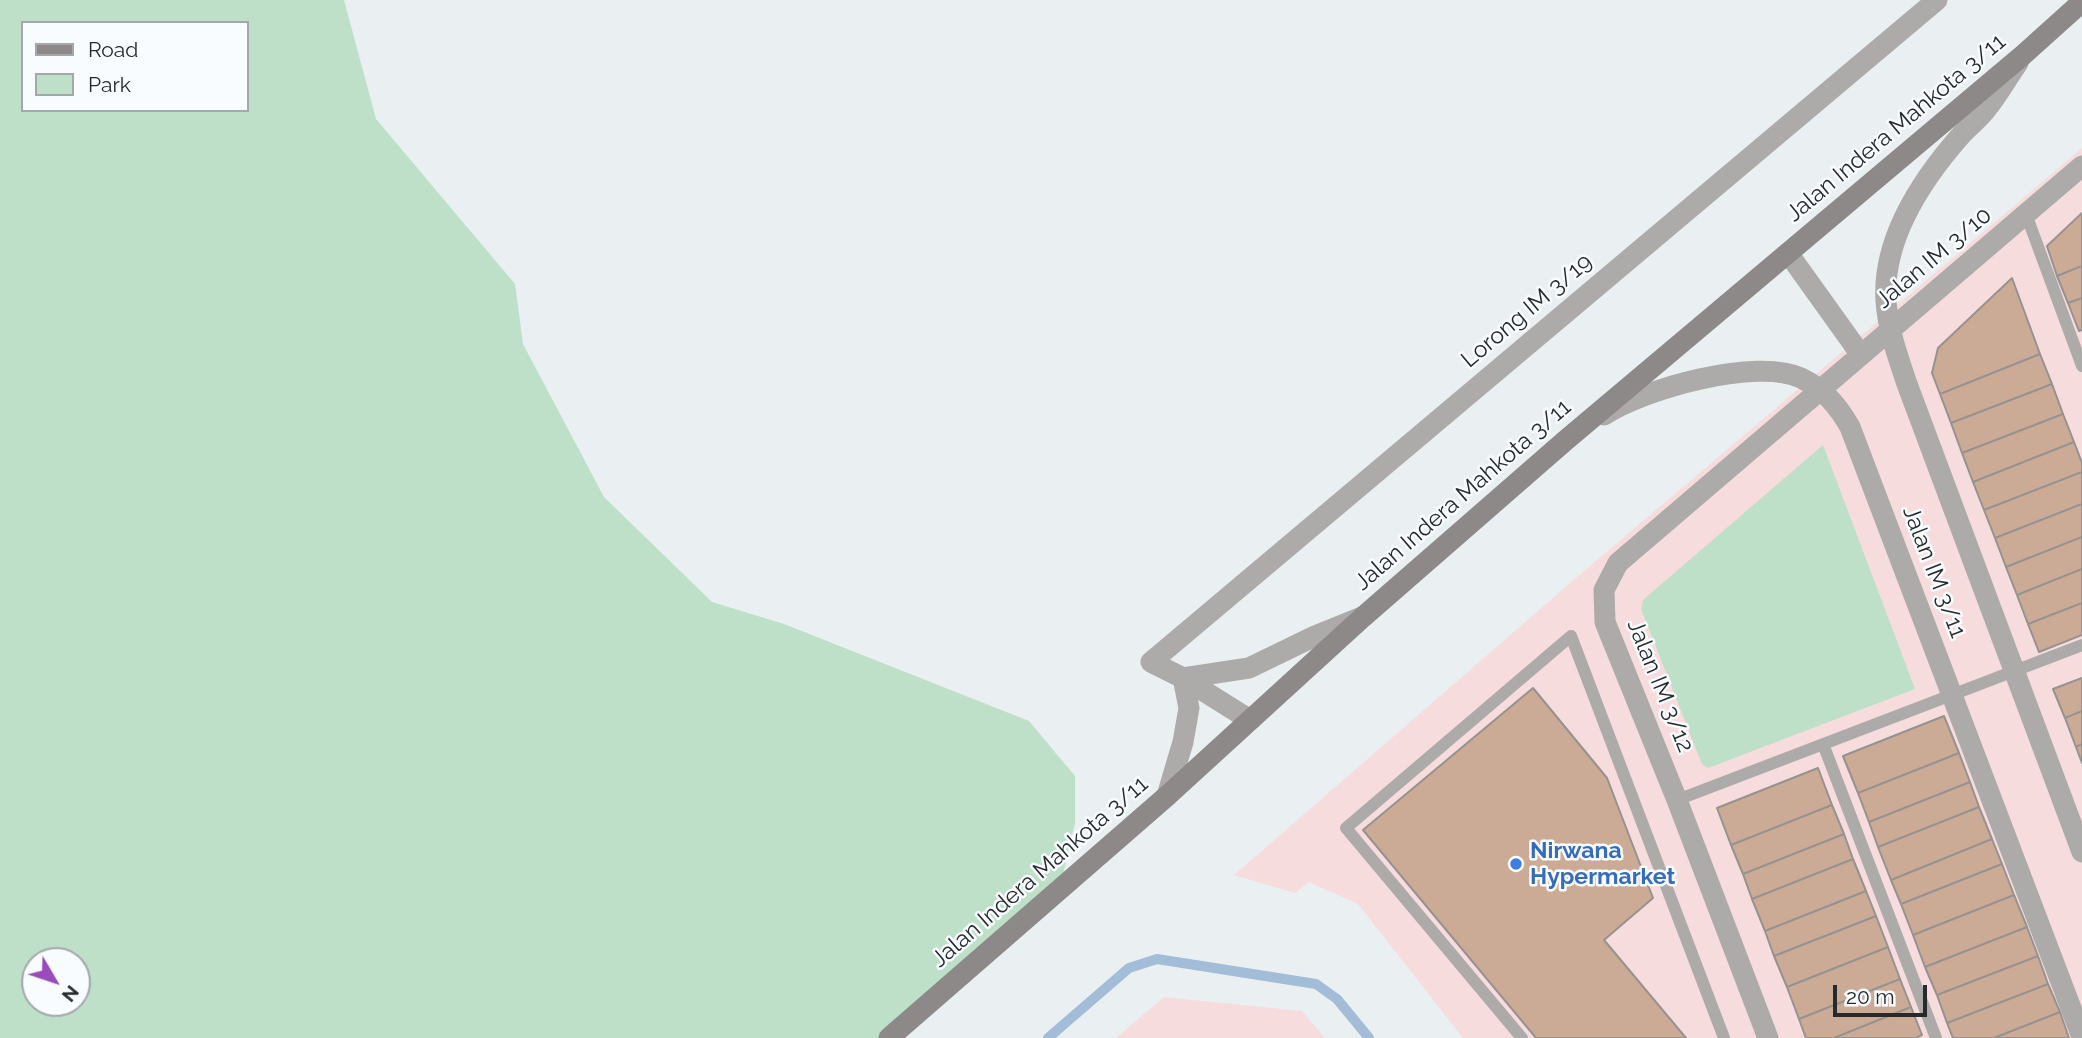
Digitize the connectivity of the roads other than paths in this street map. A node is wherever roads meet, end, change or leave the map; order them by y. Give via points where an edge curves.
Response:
1 (1937, 0) edge
2 (2082, 3) edge
3 (2023, 55) junction
4 (2082, 166) edge
5 (2026, 214) junction
6 (1788, 253) junction
7 (1890, 330) junction
8 (1861, 355) junction
9 (2082, 366) edge
10 (1820, 390) junction
11 (1566, 440) junction
12 (1363, 617) junction
13 (2082, 645) edge
14 (2013, 672) junction
15 (1183, 678) junction
16 (1953, 695) junction
17 (1250, 720) junction
18 (1823, 744) junction
19 (1167, 796) junction
20 (1677, 800) junction
21 (2082, 852) edge
22 (2082, 1037) edge
23 (889, 1038) edge
24 (1522, 1038) edge
25 (1724, 1038) edge
26 (1768, 1038) edge
27 (1936, 1038) edge

1 - 15 street, Lorong IM 3/19 via 1151,662
2 - 3 street, Jalan Indera Mahkota 3/11
3 - 6 street, Jalan Indera Mahkota 3/11
3 - 7 street, Jalan IM 3/11 via 1989,107 1937,166 1905,217 1887,271
4 - 5 street, Jalan IM 3/10
5 - 7 street, Jalan IM 3/10
5 - 9 lane
6 - 8 street
6 - 11 street, Jalan Indera Mahkota 3/11
7 - 8 street, Jalan IM 3/10
7 - 14 street, Jalan IM 3/11
8 - 10 street, Jalan IM 3/10
10 - 11 street, Jalan IM 3/11 via 1800,377 1777,371 1714,377 1616,407
10 - 16 street, Jalan IM 3/11 via 1850,427
10 - 20 street, Jalan IM 3/12 via 1618,563 1604,590 1605,622
11 - 12 street, Jalan Indera Mahkota 3/11
12 - 15 street via 1249,668
12 - 17 street, Jalan Indera Mahkota 3/11
13 - 14 lane
14 - 16 lane
14 - 21 street, Jalan IM 3/11
15 - 17 street
15 - 19 street via 1189,708
16 - 18 lane
16 - 22 street, Jalan IM 3/11
17 - 19 street, Jalan Indera Mahkota 3/11
18 - 20 lane
18 - 27 lane
19 - 23 street, Jalan Indera Mahkota 3/11
20 - 26 street, Jalan IM 3/12
24 - 25 lane via 1346,828 1571,636

